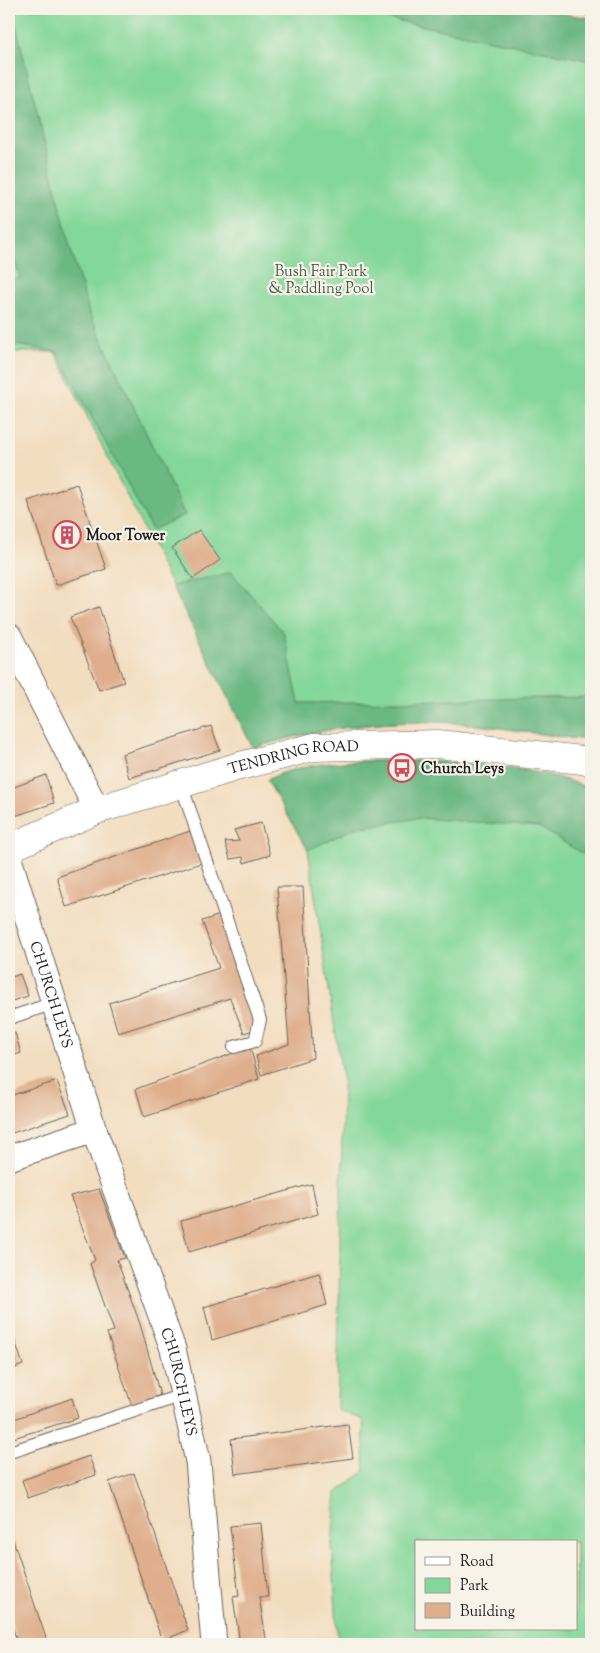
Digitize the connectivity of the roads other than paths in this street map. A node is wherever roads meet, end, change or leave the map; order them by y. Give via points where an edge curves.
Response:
1 (9, 636) edge
2 (591, 761) edge
3 (180, 784) junction
4 (97, 810) junction
5 (9, 848) edge
6 (9, 859) edge
7 (54, 1003) junction
8 (9, 1018) edge
9 (234, 1047) dead end
10 (94, 1130) junction
11 (9, 1158) edge
12 (183, 1395) junction
13 (13, 1451) dead end
14 (214, 1644) edge

1 - 4 street
2 - 3 street, TENDRING ROAD via 438,744 314,747
3 - 4 street, TENDRING ROAD
3 - 9 lane via 260,1020 254,1041
4 - 5 street, TENDRING ROAD
6 - 7 street, CHURCH LEYS
7 - 8 lane
7 - 10 street, CHURCH LEYS
10 - 11 street
10 - 12 street, CHURCH LEYS via 173,1350
12 - 13 lane
12 - 14 street, CHURCH LEYS via 198,1461

